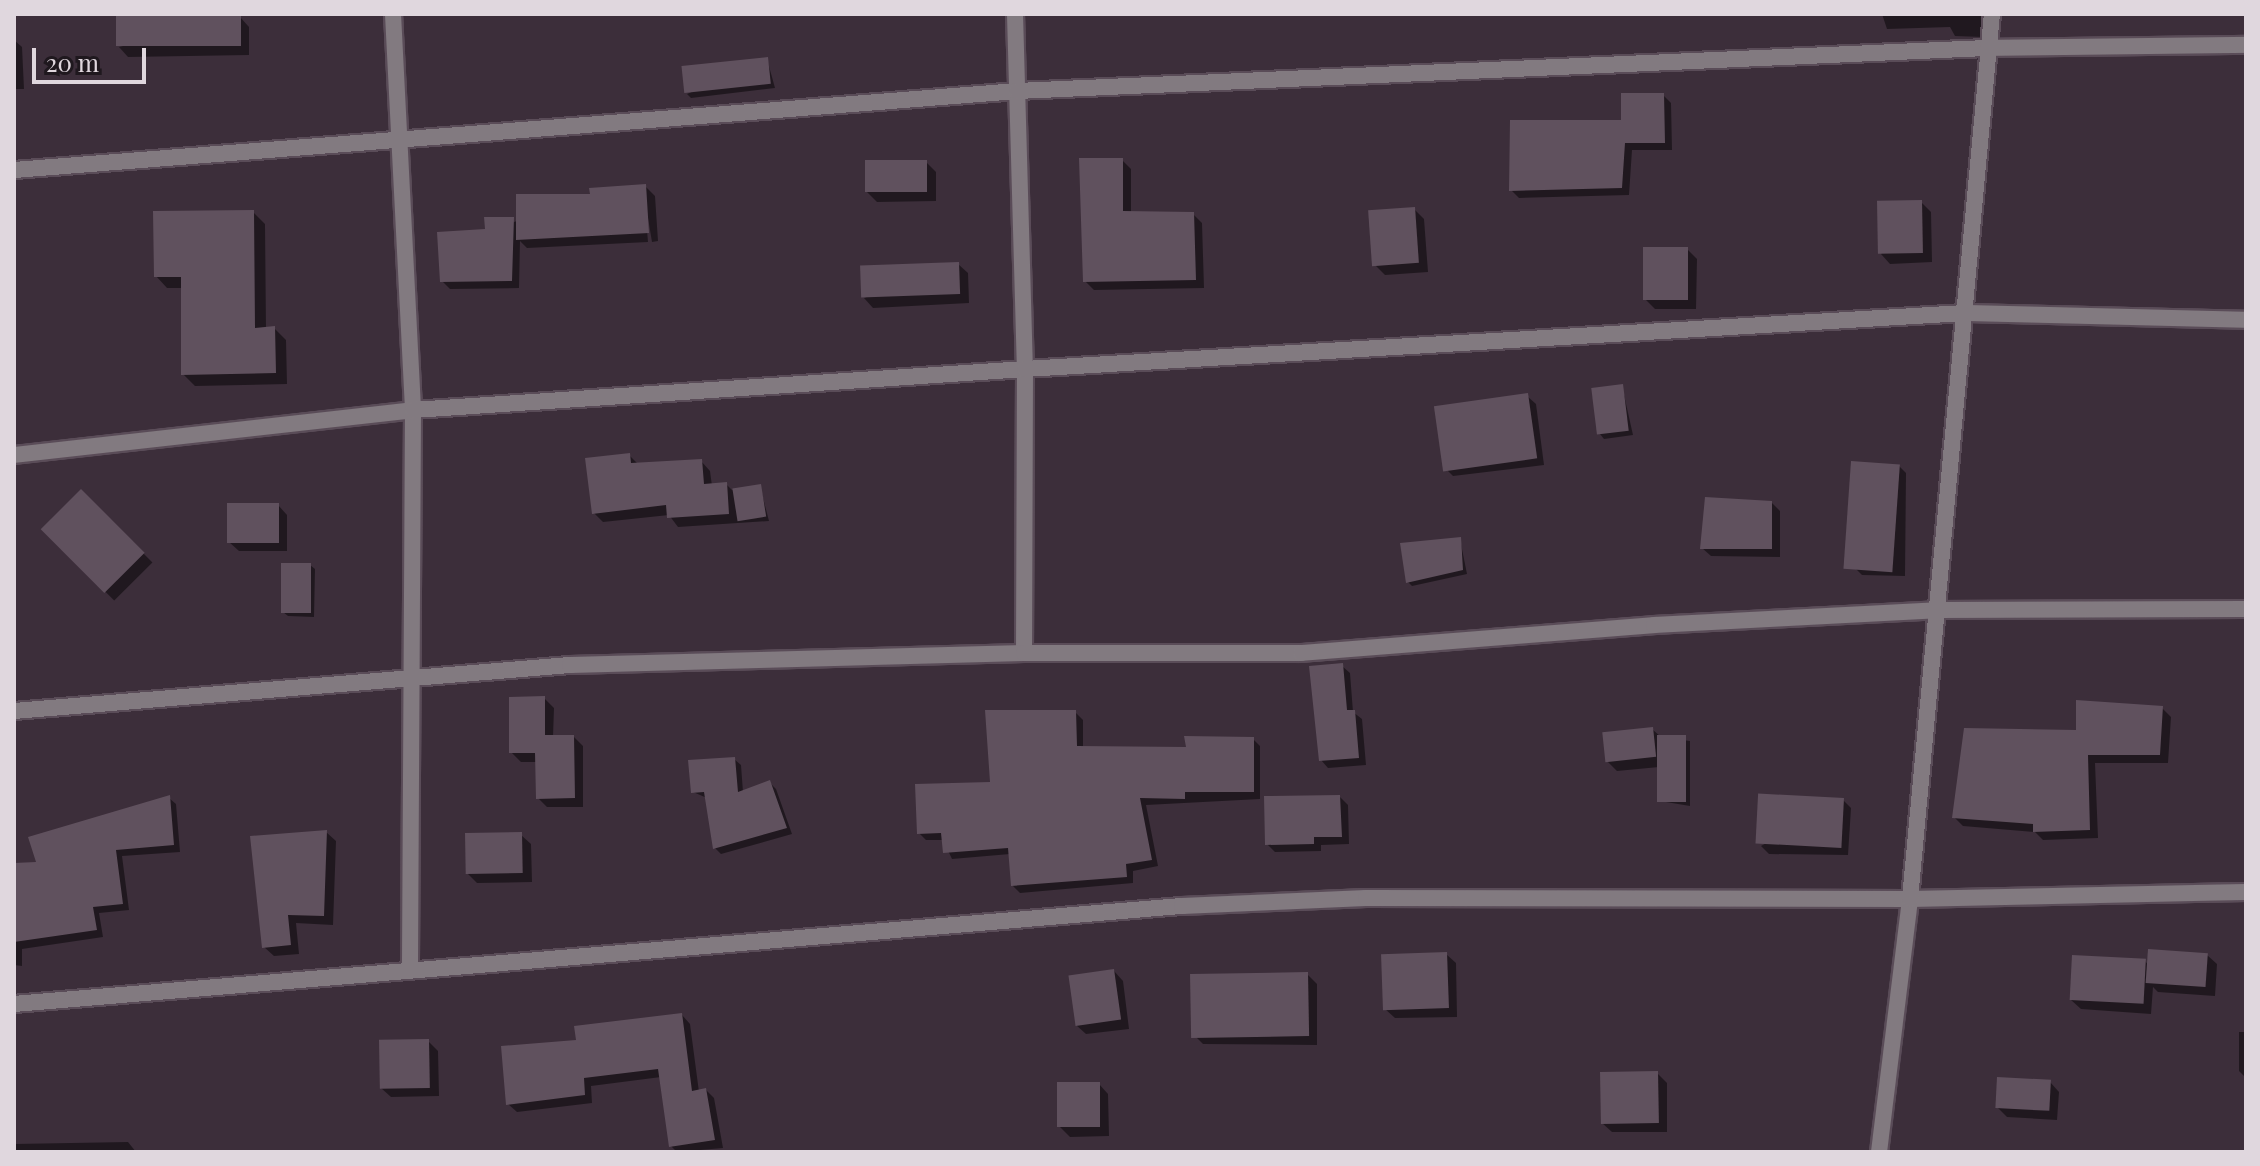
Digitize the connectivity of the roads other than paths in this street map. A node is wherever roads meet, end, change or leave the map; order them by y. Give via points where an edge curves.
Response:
1 (393, 14) edge
2 (1015, 14) edge
3 (1992, 14) edge
4 (2246, 45) edge
5 (1988, 48) junction
6 (1017, 91) junction
7 (399, 140) junction
8 (14, 170) edge
9 (1965, 313) junction
10 (2246, 320) edge
11 (1025, 369) junction
12 (413, 410) junction
13 (14, 455) edge
14 (2246, 609) edge
15 (1937, 610) junction
16 (1024, 653) junction
17 (410, 675) junction
18 (14, 711) edge
19 (2246, 892) edge
20 (1910, 899) junction
21 (410, 969) junction
22 (14, 1004) edge
23 (1879, 1152) edge

1 - 7 street
2 - 6 street
3 - 5 street
4 - 5 street
5 - 6 street
5 - 9 street
6 - 7 street
6 - 11 street
7 - 8 street
7 - 12 street
9 - 10 street
9 - 11 street
9 - 15 street
11 - 12 street
11 - 16 street
12 - 13 street
12 - 17 street
14 - 15 street
15 - 16 street via 1654,625 1389,649
15 - 20 street
16 - 17 street via 570,665
17 - 18 street
17 - 21 street
19 - 20 street
20 - 21 street via 1366,898 1182,906
20 - 23 street
21 - 22 street

